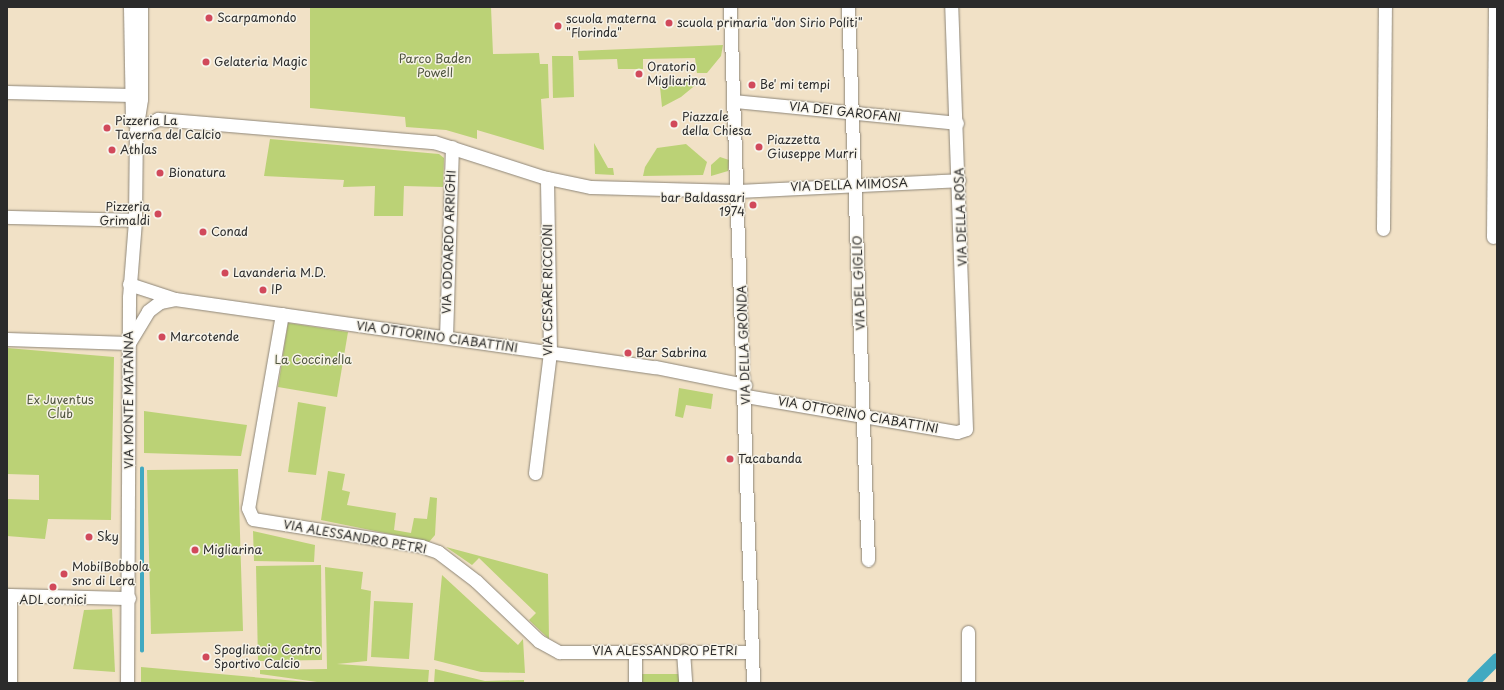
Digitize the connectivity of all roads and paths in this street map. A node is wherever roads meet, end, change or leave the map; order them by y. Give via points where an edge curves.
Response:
1 (130, 7) edge
2 (141, 7) edge
3 (730, 7) edge
4 (848, 7) edge
5 (951, 7) edge
6 (1385, 7) edge
7 (1495, 7) edge
8 (7, 92) edge
9 (136, 97) junction
10 (734, 101) junction
11 (852, 113) junction
12 (158, 119) junction
13 (957, 123) junction
14 (136, 131) junction
15 (452, 147) junction
16 (547, 178) junction
17 (959, 180) junction
18 (855, 185) junction
19 (738, 191) junction
20 (7, 218) edge
21 (135, 220) junction
22 (1383, 229) dead end
23 (1493, 237) dead end
24 (129, 284) junction
25 (175, 299) junction
26 (282, 314) junction
27 (446, 337) junction
28 (7, 339) edge
29 (129, 343) junction
30 (550, 353) junction
31 (746, 390) junction
32 (865, 414) junction
33 (967, 426) joint
34 (535, 473) dead end
35 (868, 560) dead end
36 (9, 595) edge
37 (129, 598) junction
38 (968, 632) dead end
39 (634, 651) junction
40 (683, 651) junction
41 (752, 652) junction
42 (10, 683) edge
43 (128, 683) edge
44 (635, 683) edge
45 (685, 683) edge
46 (753, 683) edge
47 (968, 683) edge

1 - 9 street, VIA MONTE MATANNA
2 - 9 street, VIA MONTE MATANNA
3 - 10 street, VIA DELLA GRONDA
4 - 11 street, VIA DEL GIGLIO
5 - 13 street, VIA DELLA ROSA
6 - 22 street
7 - 23 street
8 - 9 street
9 - 12 street
9 - 14 street, VIA MONTE MATANNA
10 - 11 street, VIA DEI GAROFANI
10 - 19 street, VIA DELLA GRONDA
11 - 13 street, VIA DEI GAROFANI
11 - 18 street, VIA DEL GIGLIO
12 - 14 street
12 - 15 street, VIA DELLA MIMOSA via 434,142
13 - 17 street, VIA DELLA ROSA
14 - 21 street, VIA MONTE MATANNA
15 - 16 street, VIA DELLA MIMOSA
15 - 27 street, VIA ODOARDO ARRIGHI
16 - 19 street, VIA DELLA MIMOSA via 591,187
16 - 30 street, VIA CESARE RICCIONI
17 - 18 street, VIA DELLA MIMOSA
17 - 33 street, VIA DELLA ROSA
18 - 19 street, VIA DELLA MIMOSA
18 - 32 street, VIA DEL GIGLIO
19 - 31 street, VIA DELLA GRONDA
20 - 21 street
21 - 24 street, VIA MONTE MATANNA
24 - 25 street, VIA OTTORINO CIABATTINI
24 - 29 street, VIA MONTE MATANNA
25 - 26 street, VIA OTTORINO CIABATTINI
25 - 29 street via 160,302 148,311
26 - 27 street, VIA OTTORINO CIABATTINI
26 - 39 street, VIA ALESSANDRO PETRI via 249,516 257,521 426,547 466,573 548,648 559,652
27 - 30 street, VIA OTTORINO CIABATTINI
28 - 29 street
29 - 37 street, VIA MONTE MATANNA
30 - 31 street, VIA OTTORINO CIABATTINI via 655,368
30 - 34 street, VIA CESARE RICCIONI
31 - 32 street, VIA OTTORINO CIABATTINI
31 - 41 street, VIA DELLA GRONDA
32 - 33 street, VIA OTTORINO CIABATTINI via 957,432
32 - 35 street, VIA DEL GIGLIO
36 - 37 street
36 - 42 street
37 - 43 street, VIA MONTE MATANNA
38 - 47 street
39 - 40 street, VIA ALESSANDRO PETRI
39 - 44 street
40 - 41 street, VIA ALESSANDRO PETRI
40 - 45 street
41 - 46 street, VIA DELLA GRONDA

